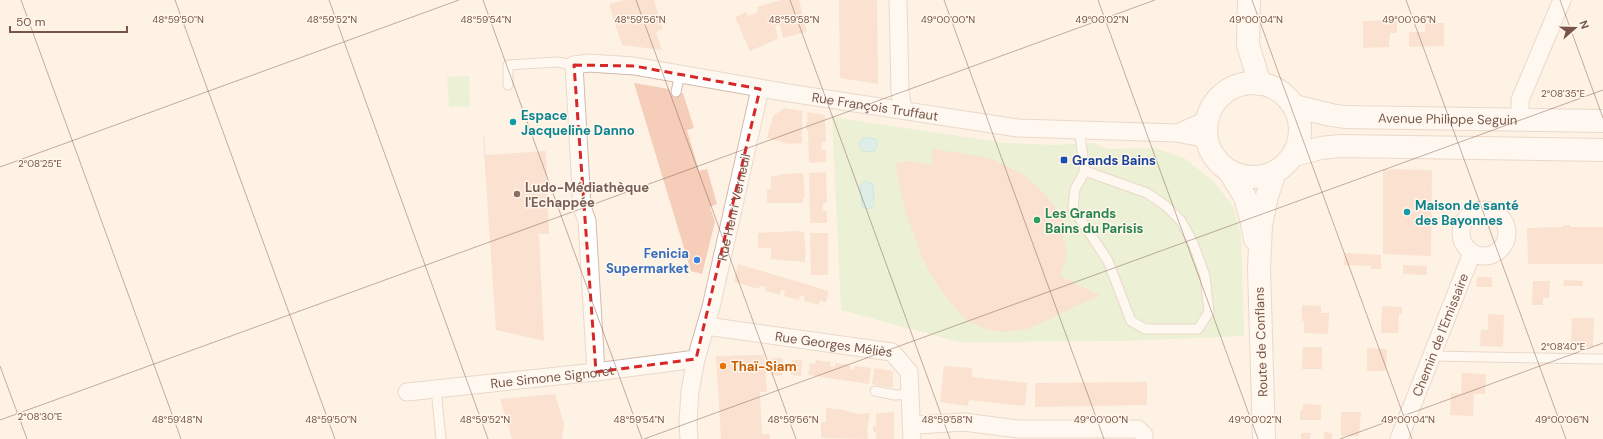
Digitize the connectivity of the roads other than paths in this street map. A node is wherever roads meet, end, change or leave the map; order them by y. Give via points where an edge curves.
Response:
1 (898, 0) edge
2 (1249, 0) edge
3 (1562, 0) edge
4 (1248, 45) junction
5 (574, 65) junction
6 (680, 74) junction
7 (1260, 84) junction
8 (508, 85) dead end
9 (760, 89) junction
10 (1228, 90) junction
11 (676, 92) dead end
12 (1294, 106) junction
13 (903, 110) junction
14 (1520, 119) junction
15 (1603, 121) edge
16 (1079, 129) junction
17 (1207, 129) junction
18 (1603, 150) edge
19 (1294, 154) junction
20 (1085, 171) junction
21 (1229, 171) junction
22 (1275, 172) junction
23 (1472, 253) dead end
24 (1259, 268) junction
25 (706, 326) junction
26 (1431, 356) junction
27 (696, 359) junction
28 (1602, 359) edge
29 (596, 372) junction
30 (436, 389) junction
31 (874, 391) dead end
32 (407, 392) dead end
33 (910, 394) junction
34 (912, 431) edge
35 (441, 439) edge
36 (689, 439) edge
37 (1144, 439) edge
38 (1264, 439) edge
39 (1399, 439) edge

1 - 13 street via 900,91
2 - 4 main road
3 - 14 street via 1520,100
4 - 7 main road
4 - 10 main road
5 - 6 street, Rue François Truffaut via 621,66
5 - 8 lane via 557,62 508,65
5 - 29 street via 582,207 587,221
6 - 9 street, Rue François Truffaut
6 - 11 lane
7 - 10 main road via 1244,84
7 - 12 main road via 1279,91
9 - 13 street, Rue François Truffaut
9 - 25 street, Rue Henri Verneuil
10 - 17 main road via 1215,103
12 - 14 main road, Avenue Philippe Seguin via 1344,117
12 - 19 main road via 1301,130
13 - 16 street, Rue François Truffaut via 1018,128
14 - 15 main road, Avenue Philippe Seguin
16 - 17 street, Rue François Truffaut via 1177,133
16 - 20 lane
17 - 21 main road via 1211,151 1218,162
18 - 19 main road via 1340,146
19 - 22 main road via 1286,165
20 - 20 lane via 1075,190 1073,208 1108,262 1131,321 1145,329 1198,329 1209,312 1205,276 1193,243 1181,221 1166,206 1147,193
21 - 22 main road via 1244,177 1260,177
21 - 24 main road, Route de Conflans via 1245,197
22 - 24 main road, Route de Conflans via 1261,226
23 - 26 street, Chemin de l'Emissaire
24 - 38 main road, Route de Conflans
25 - 27 street, Rue Henri Verneuil
25 - 33 street, Rue Georges Méliès via 892,352 909,372
26 - 28 lane
26 - 39 street, Chemin de l'Emissaire
27 - 29 street, Rue Simone Signoret
27 - 36 street, Rue Henri Verneuil via 690,391
29 - 30 street, Rue Simone Signoret
30 - 32 street, Rue Simone Signoret
30 - 35 lane
31 - 33 lane via 895,395
33 - 34 street, Rue Georges Méliès
34 - 37 street via 918,425 964,422 1018,429 1138,429 1144,435

